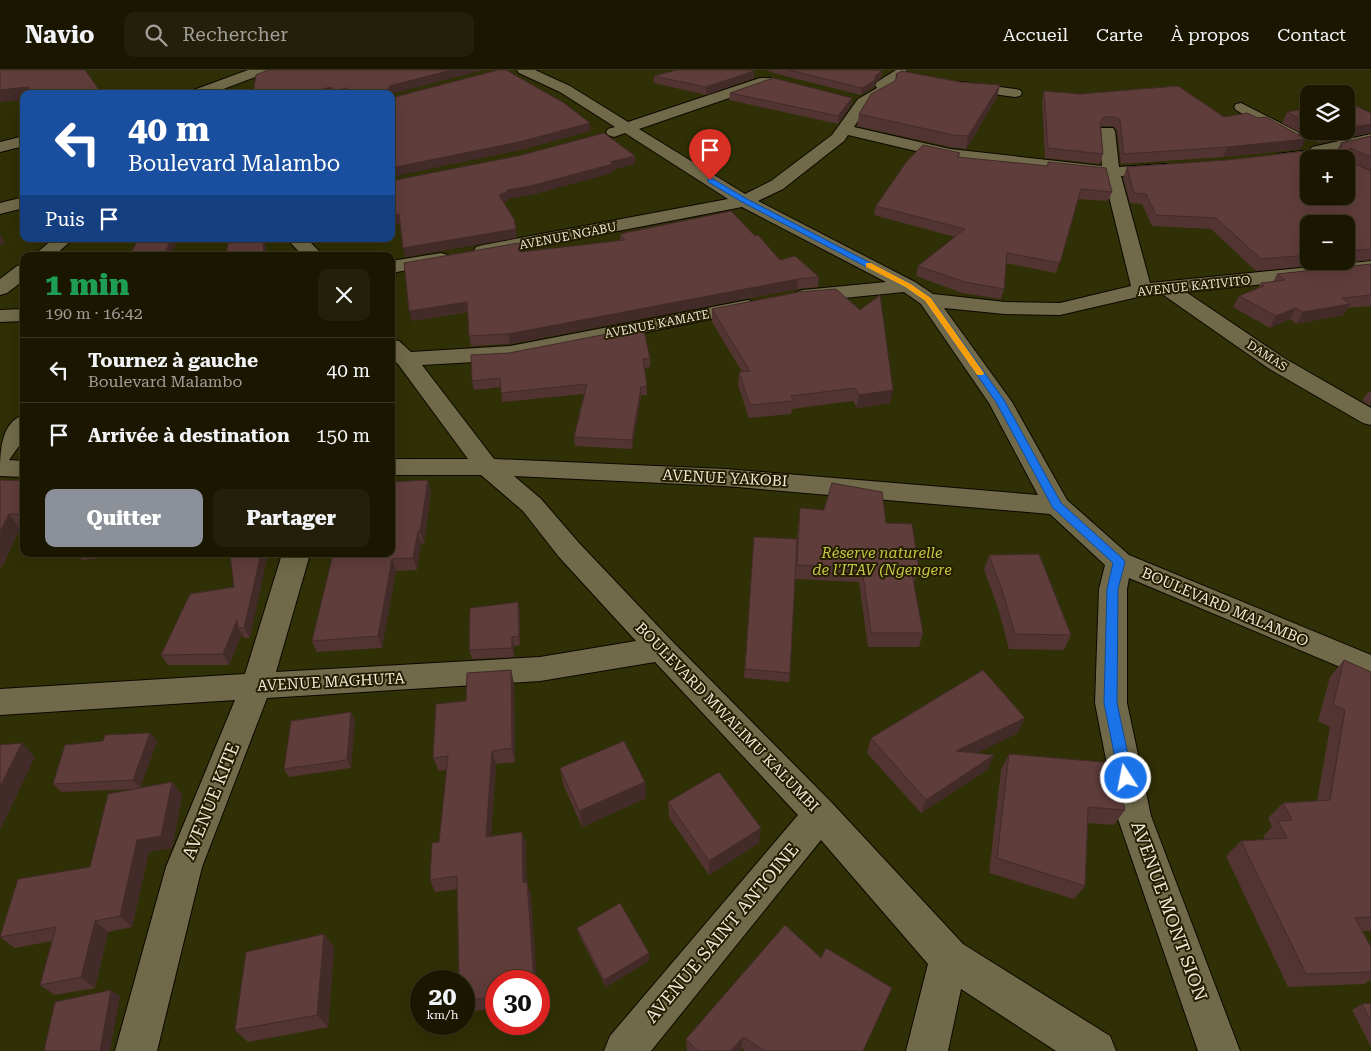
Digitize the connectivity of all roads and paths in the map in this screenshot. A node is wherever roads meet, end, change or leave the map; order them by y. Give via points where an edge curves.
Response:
1 (261, 70) edge
2 (524, 70) edge
3 (748, 70) edge
4 (879, 70) edge
5 (901, 73) junction
6 (917, 76) edge
7 (948, 84) edge
8 (207, 90) edge
9 (1015, 93) dead end
10 (845, 97) edge
11 (863, 102) junction
12 (1241, 107) dead end
13 (626, 129) junction
14 (844, 130) junction
15 (1107, 131) edge
16 (598, 136) edge
17 (1371, 139) edge
18 (20, 142) edge
19 (0, 147) edge
20 (1318, 150) joint
21 (1300, 156) edge
22 (1270, 159) edge
23 (1176, 168) edge
24 (1111, 172) junction
25 (744, 201) junction
26 (20, 203) edge
27 (0, 209) edge
28 (60, 242) edge
29 (299, 242) edge
30 (47, 252) edge
31 (310, 252) edge
32 (395, 266) edge
33 (1371, 266) edge
34 (20, 273) edge
35 (1167, 288) junction
36 (0, 289) edge
37 (1142, 290) junction
38 (918, 293) junction
39 (20, 315) edge
40 (0, 316) edge
41 (399, 353) edge
42 (1371, 418) edge
43 (20, 428) edge
44 (0, 455) edge
45 (486, 466) junction
46 (395, 467) edge
47 (0, 468) edge
48 (20, 469) edge
49 (1057, 506) junction
50 (295, 557) edge
51 (1119, 562) junction
52 (661, 649) junction
53 (1371, 668) edge
54 (256, 686) junction
55 (0, 702) edge
56 (820, 814) junction
57 (949, 958) junction
58 (136, 1051) edge
59 (625, 1051) edge
60 (927, 1051) edge
61 (1095, 1051) edge
62 (1219, 1051) edge

1 - 8 street
2 - 13 street, BOULEVARD MALAMBO via 565,89
3 - 13 street via 776,80
4 - 5 street
5 - 6 street
5 - 11 street via 882,85 887,88
7 - 9 street
10 - 11 street
11 - 14 street, AVENUE NGABU
12 - 20 street
13 - 16 street
13 - 25 street, BOULEVARD MALAMBO
14 - 24 street via 950,154
14 - 25 street, AVENUE NGABU via 777,185
15 - 24 street
17 - 20 street
18 - 19 street
21 - 22 street
23 - 24 street
24 - 37 street
25 - 32 street, AVENUE NGABU
25 - 38 street, BOULEVARD MALAMBO
26 - 27 street
28 - 30 street
29 - 31 street
33 - 35 street, AVENUE KATIVITO
34 - 36 street
35 - 37 street, AVENUE KATIVITO
35 - 42 street, DAMAS via 1276,364
37 - 38 street, AVENUE KATIVITO via 1060,309 1005,308
38 - 41 street, AVENUE KAMATE via 778,301 510,353
38 - 49 street, BOULEVARD MALAMBO via 1000,402
39 - 40 street
41 - 45 street, BOULEVARD MWALIMU KALUMBI
43 - 44 street
45 - 46 street, AVENUE YAKOBI
45 - 49 street, AVENUE YAKOBI via 776,480
45 - 52 street, BOULEVARD MWALIMU KALUMBI via 532,505
47 - 48 street
49 - 51 street, BOULEVARD MALAMBO
50 - 54 street, AVENUE KITE
51 - 53 street, BOULEVARD MALAMBO
51 - 62 street, AVENUE MONT SION via 1113,589 1111,703 1134,816
52 - 54 street, AVENUE MAGHUTA via 540,669
52 - 56 street, BOULEVARD MWALIMU KALUMBI
54 - 55 street, AVENUE MAGHUTA
54 - 58 street, AVENUE KITE via 184,868
56 - 57 street, BOULEVARD MWALIMU KALUMBI
56 - 59 street, AVENUE SAINT ANTOINE
57 - 60 street
57 - 61 street, BOULEVARD MWALIMU KALUMBI

